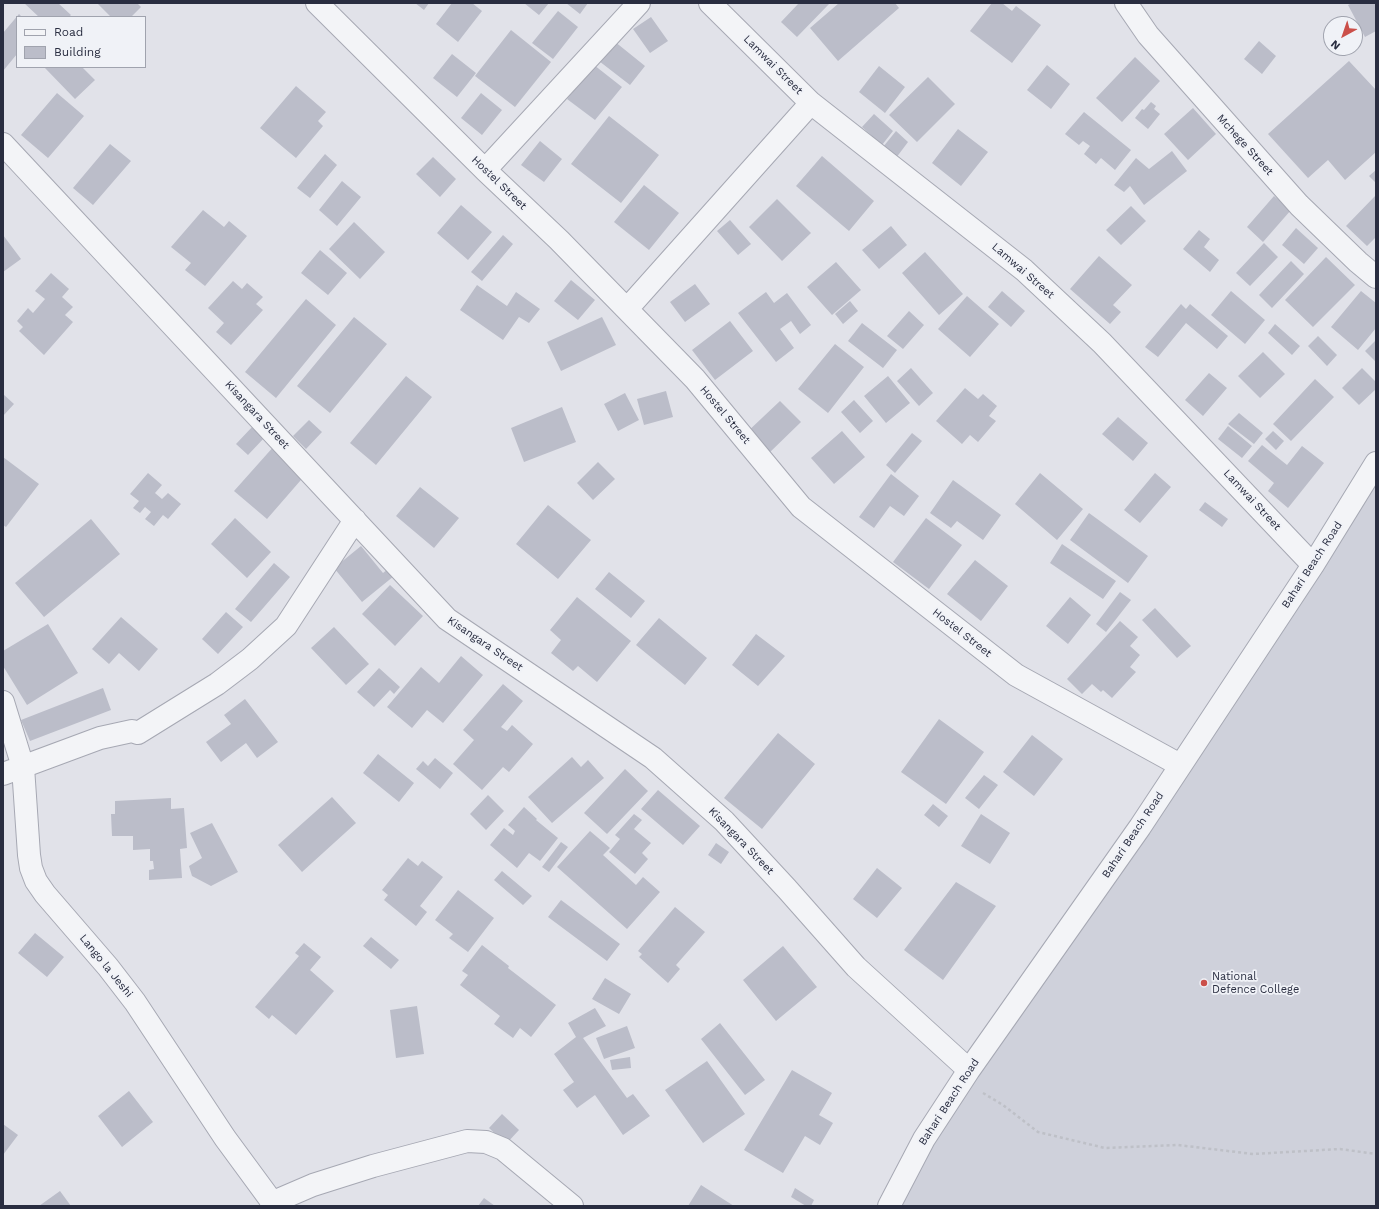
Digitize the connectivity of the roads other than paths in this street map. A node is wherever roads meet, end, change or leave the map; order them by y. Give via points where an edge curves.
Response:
1 (318, 3) edge
2 (639, 3) edge
3 (710, 3) edge
4 (1126, 3) edge
5 (811, 103) junction
6 (3, 144) edge
7 (485, 170) junction
8 (1376, 277) edge
9 (627, 309) junction
10 (1376, 463) edge
11 (355, 520) junction
12 (1312, 565) junction
13 (3, 702) edge
14 (1180, 765) junction
15 (13, 770) edge
16 (966, 1075) junction
17 (273, 1204) edge
18 (572, 1206) edge
19 (889, 1206) edge

1 - 7 street, Hostel Street
2 - 7 street
3 - 5 street, Lamwai Street
4 - 8 street, Mchege Street via 1148,35 1299,205
5 - 9 street
5 - 12 street, Lamwai Street via 1024,270 1102,342
6 - 11 street, Kisangara Street
7 - 9 street, Hostel Street
9 - 14 street, Hostel Street via 695,379 801,506 1016,675
10 - 12 street, Bahari Beach Road
11 - 15 street via 286,626 250,659 217,684 138,733 132,730 100,738
11 - 16 street, Kisangara Street via 446,619 653,758 724,821 856,967
12 - 14 street, Bahari Beach Road
13 - 15 street, Lango la Jeshi
14 - 16 street, Bahari Beach Road
15 - 17 street, Lango la Jeshi via 31,868 36,881 135,1002 224,1138
16 - 19 street, Bahari Beach Road via 924,1139
17 - 18 street via 313,1185 467,1141 486,1142 503,1149

